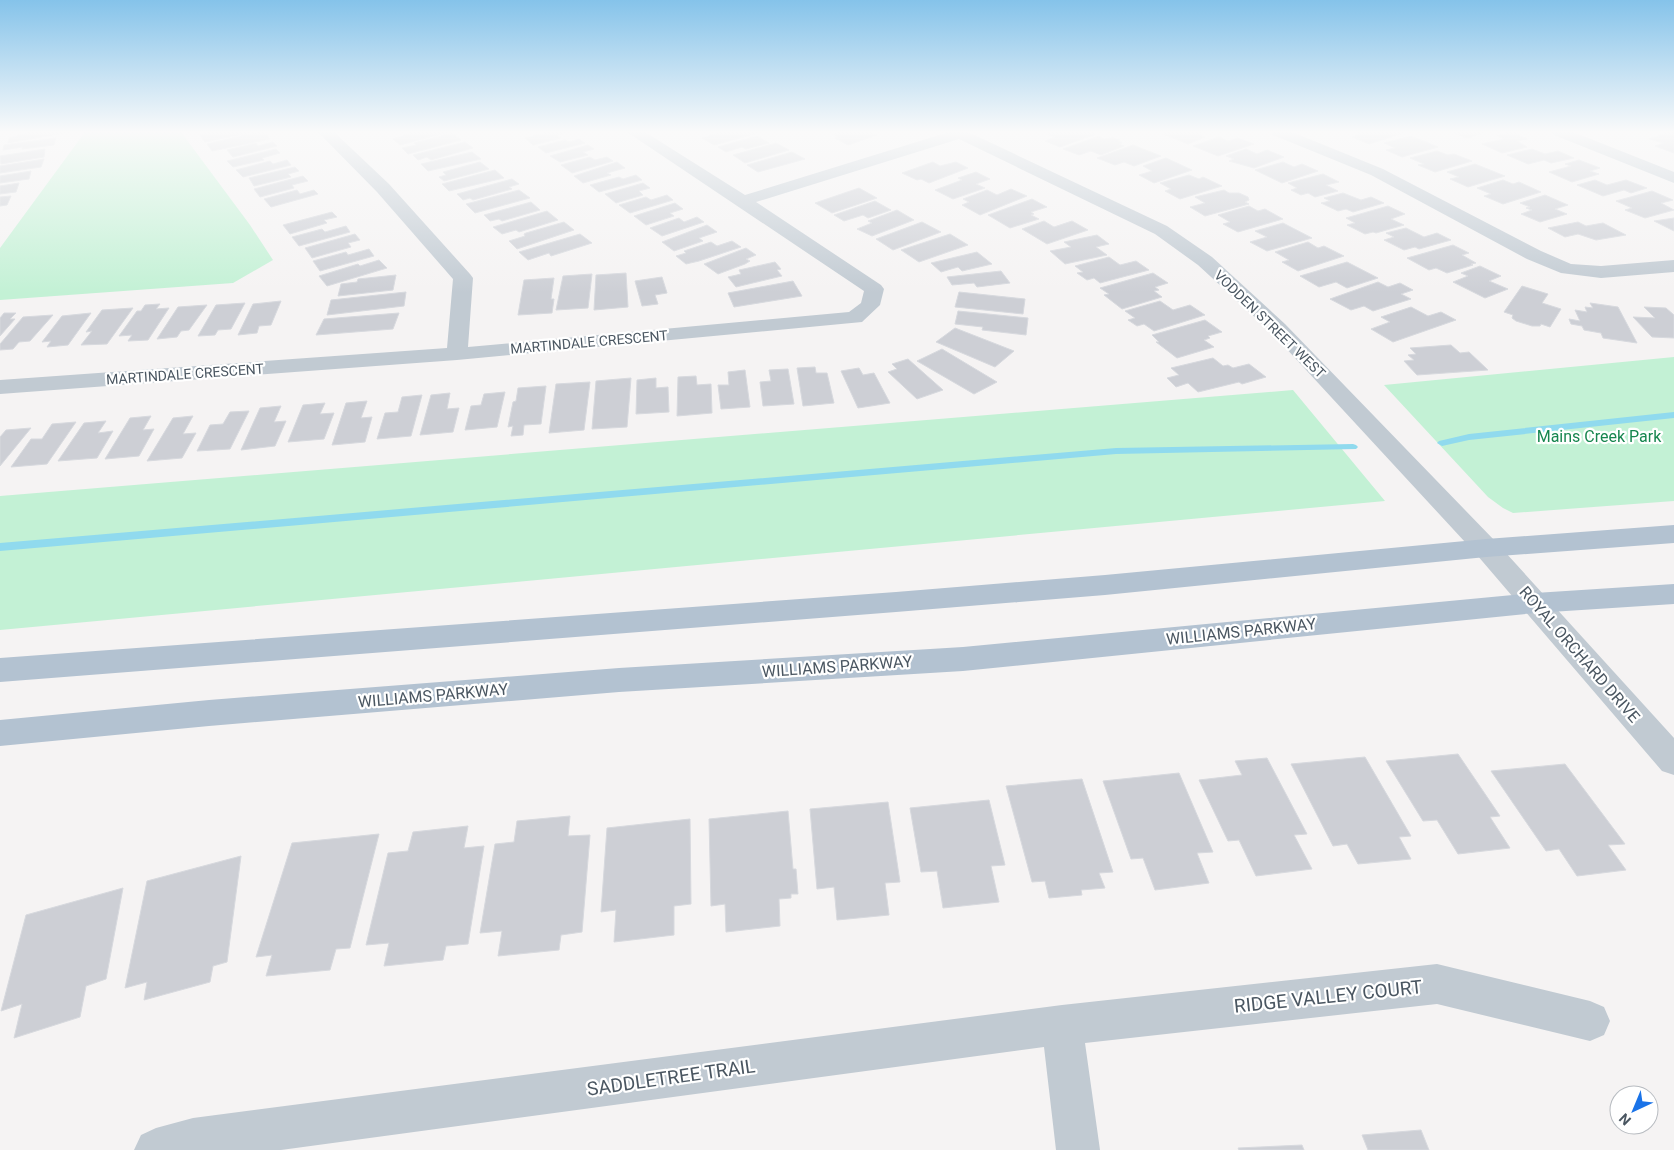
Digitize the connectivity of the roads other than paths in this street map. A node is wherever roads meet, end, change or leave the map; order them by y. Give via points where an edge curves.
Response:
1 (381, 186) edge
2 (720, 186) edge
3 (789, 186) edge
4 (1068, 186) edge
5 (1404, 186) edge
6 (743, 200) junction
7 (1674, 266) edge
8 (457, 354) junction
9 (0, 387) edge
10 (1674, 534) edge
11 (1486, 548) junction
12 (1674, 594) edge
13 (1535, 603) junction
14 (0, 670) edge
15 (0, 733) edge
16 (1674, 761) edge
17 (1590, 1020) dead end
18 (1062, 1025) junction
19 (156, 1150) edge
20 (1078, 1150) edge

1 - 8 street via 463,278
2 - 6 street, MARTINDALE CRESCENT
3 - 6 street
4 - 11 street, VODDEN STREET WEST via 1161,230 1205,261 1278,328
5 - 7 street via 1534,255 1568,269 1602,272
6 - 8 street, MARTINDALE CRESCENT via 874,289 870,305 855,318
8 - 9 street, MARTINDALE CRESCENT
10 - 11 main road
11 - 13 street, ROYAL ORCHARD DRIVE
11 - 14 main road via 1106,585
12 - 13 main road, WILLIAMS PARKWAY
13 - 15 main road, WILLIAMS PARKWAY via 963,659 609,681
13 - 16 street, ROYAL ORCHARD DRIVE
17 - 18 street, RIDGE VALLEY COURT via 1437,984
18 - 19 street, SADDLETREE TRAIL via 203,1138
18 - 20 street

